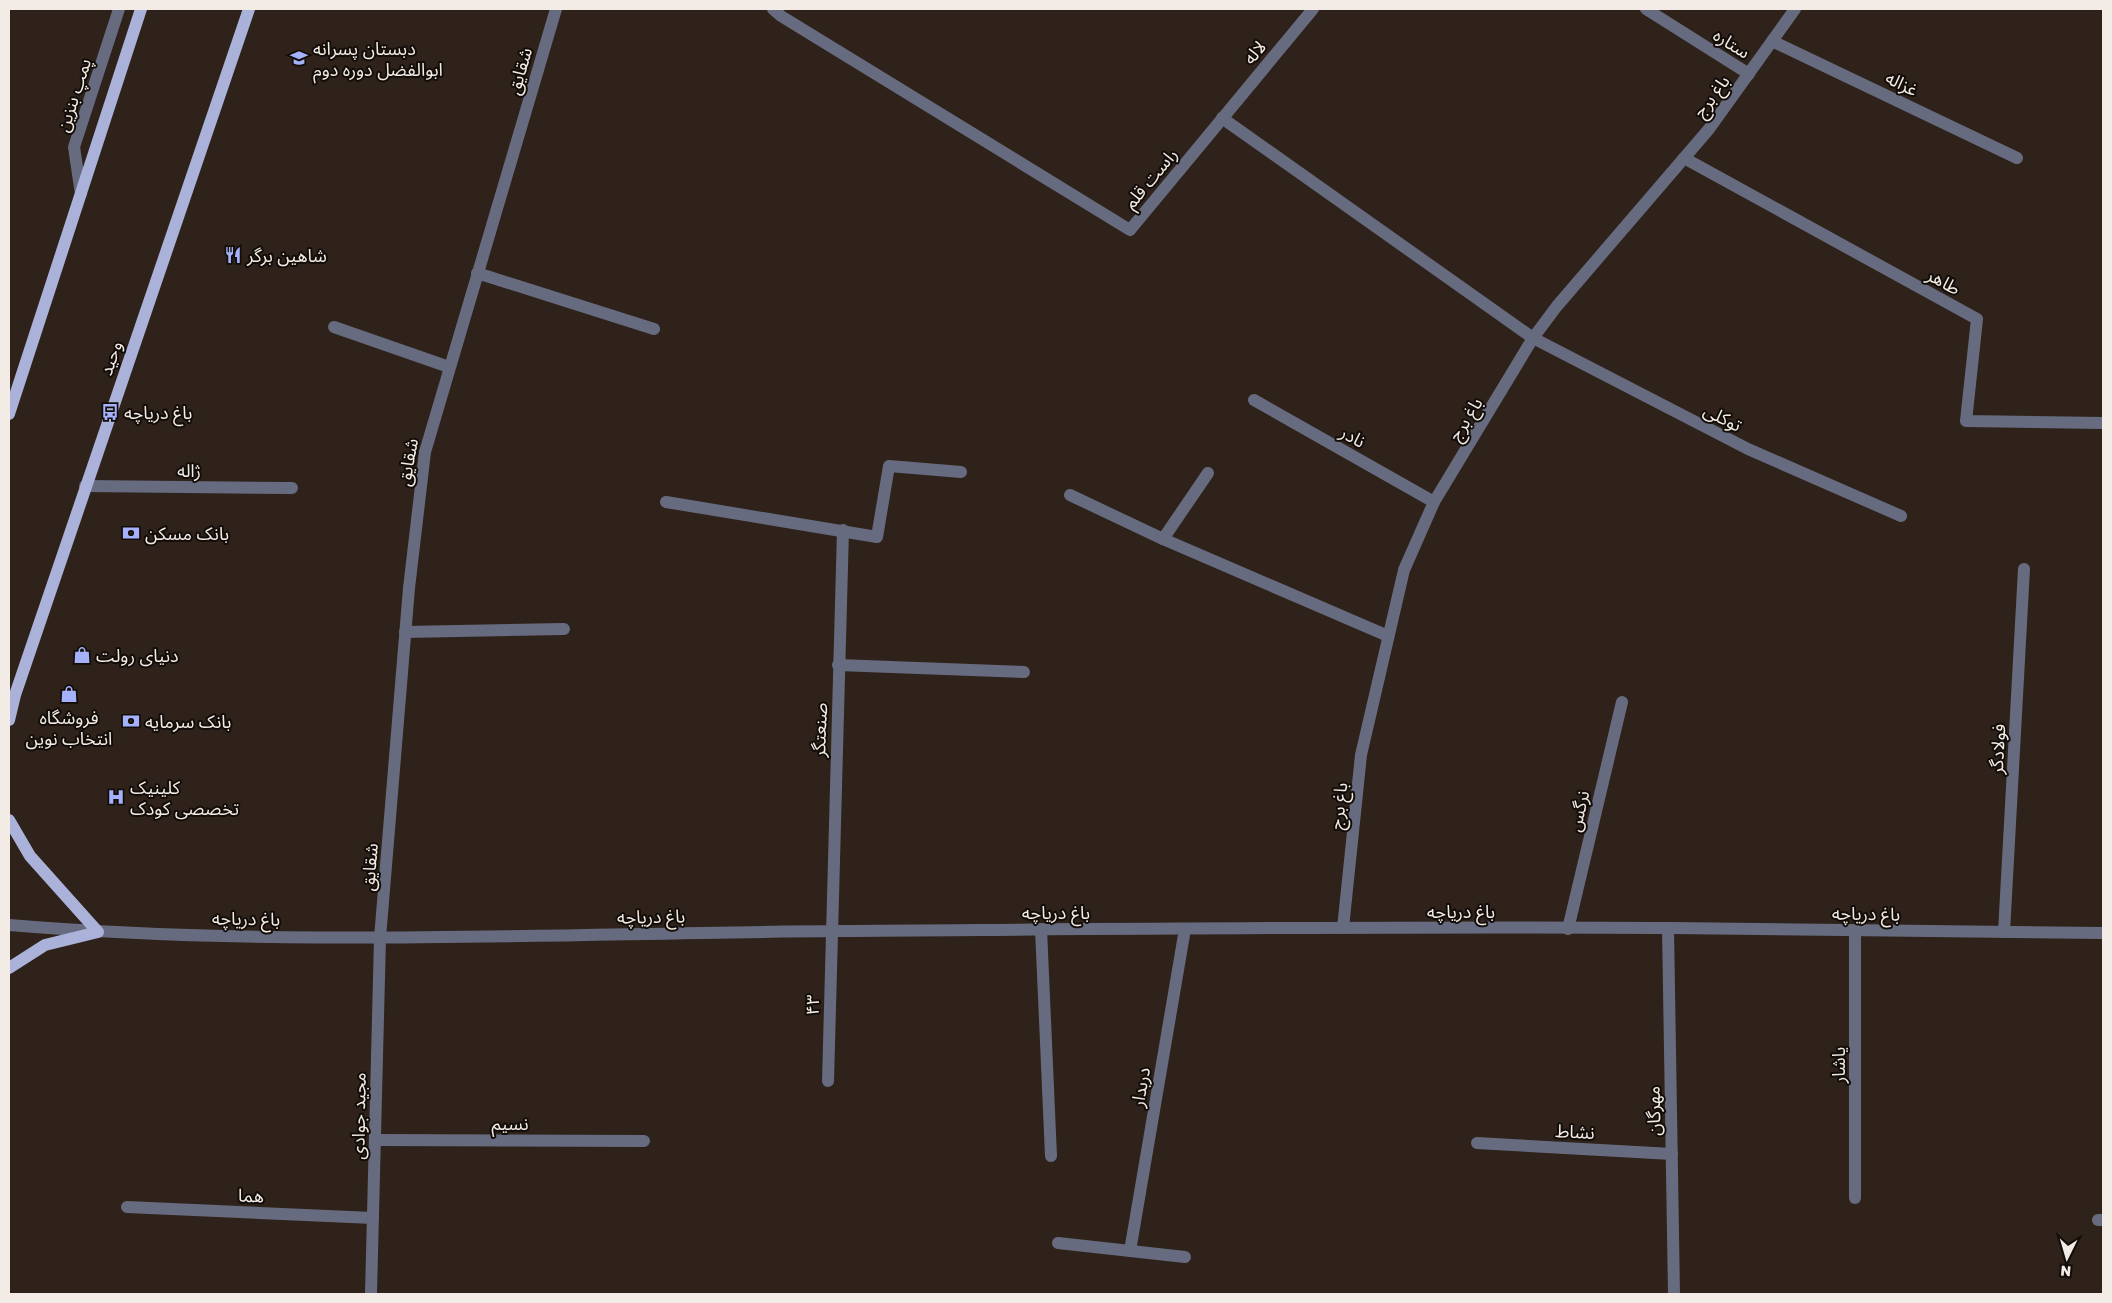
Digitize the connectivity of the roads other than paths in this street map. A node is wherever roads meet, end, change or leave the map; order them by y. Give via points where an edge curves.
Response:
1 (119, 9) edge
2 (141, 9) edge
3 (249, 9) edge
4 (556, 9) edge
5 (773, 9) edge
6 (1313, 9) edge
7 (1646, 9) edge
8 (1795, 9) edge
9 (1772, 41) junction
10 (1749, 74) junction
11 (1222, 118) junction
12 (1684, 158) junction
13 (2017, 158) dead end
14 (80, 194) junction
15 (477, 273) junction
16 (334, 327) dead end
17 (654, 329) dead end
18 (1533, 338) junction
19 (450, 367) junction
20 (1254, 400) dead end
21 (10, 407) edge
22 (2103, 423) edge
23 (961, 472) dead end
24 (1208, 474) dead end
25 (85, 486) junction
26 (292, 488) dead end
27 (1070, 495) dead end
28 (666, 502) dead end
29 (1434, 502) junction
30 (1901, 516) dead end
31 (842, 530) junction
32 (1163, 539) junction
33 (2024, 569) dead end
34 (564, 629) dead end
35 (405, 632) junction
36 (1388, 636) junction
37 (838, 664) junction
38 (1024, 672) dead end
39 (12, 695) edge
40 (1622, 702) dead end
41 (9, 720) edge
42 (9, 820) edge
43 (9, 925) edge
44 (1343, 928) junction
45 (1668, 928) junction
46 (1041, 929) junction
47 (1185, 929) junction
48 (1568, 929) junction
49 (831, 931) junction
50 (1855, 931) junction
51 (98, 932) junction
52 (2004, 932) junction
53 (2103, 933) edge
54 (380, 938) junction
55 (9, 968) edge
56 (828, 1081) dead end
57 (375, 1140) junction
58 (644, 1141) dead end
59 (1477, 1143) dead end
60 (1672, 1154) junction
61 (1051, 1156) dead end
62 (1855, 1198) dead end
63 (127, 1207) dead end
64 (373, 1218) junction
65 (1058, 1243) dead end
66 (1130, 1251) junction
67 (1185, 1257) dead end
68 (371, 1294) edge
69 (1674, 1294) edge

1 - 14 street, پمپ بنزین via 74,147
2 - 14 main road
3 - 25 main road, وحید
4 - 15 street, شقایق
5 - 11 street, راست قلم via 1130,230
6 - 11 street, لاله
7 - 10 street, ستاره
8 - 9 street, باغ برج
9 - 10 street, باغ برج
9 - 13 street, غزاله
10 - 12 street, باغ برج
11 - 18 street
12 - 18 street, باغ برج
12 - 22 street, طاهر via 1977,319 1966,421
14 - 21 main road
15 - 17 street
15 - 19 street, شقایق
16 - 19 street
18 - 29 street, باغ برج
18 - 30 street, توکلی via 1748,450
19 - 35 street, شقایق via 425,452
20 - 29 street, نادر
23 - 31 street via 889,466 877,537
24 - 32 street
25 - 26 street, ژاله
25 - 39 main road, وحید
27 - 32 street
28 - 31 street
29 - 36 street, باغ برج via 1404,570
31 - 37 street, صنعتگر
32 - 36 street
33 - 52 street, فولادگر
34 - 35 street
35 - 54 street, شقایق
36 - 44 street, باغ برج via 1361,755
37 - 38 street
37 - 49 street, صنعتگر
39 - 41 main road, وحید
40 - 48 street, نرگس
42 - 51 main road via 30,856
43 - 51 street, باغ دریاچه
44 - 47 street, باغ دریاچه
44 - 48 street, باغ دریاچه
45 - 48 street, باغ دریاچه
45 - 50 street, باغ دریاچه
45 - 60 street, مهرگان
46 - 47 street, باغ دریاچه
46 - 49 street, باغ دریاچه
46 - 61 street
47 - 66 street, دربدار
49 - 54 street, باغ دریاچه
49 - 56 street, ۴۳
50 - 52 street, باغ دریاچه
50 - 62 street, یاشار
51 - 54 street, باغ دریاچه
51 - 55 main road via 45,945
52 - 53 street, باغ دریاچه
54 - 57 street, مجید جوادی
57 - 58 street, نسیم
57 - 64 street, مجید جوادی
59 - 60 street, نشاط
60 - 69 street, مهرگان
63 - 64 street, هما
64 - 68 street, مجید جوادی
65 - 66 street
66 - 67 street

